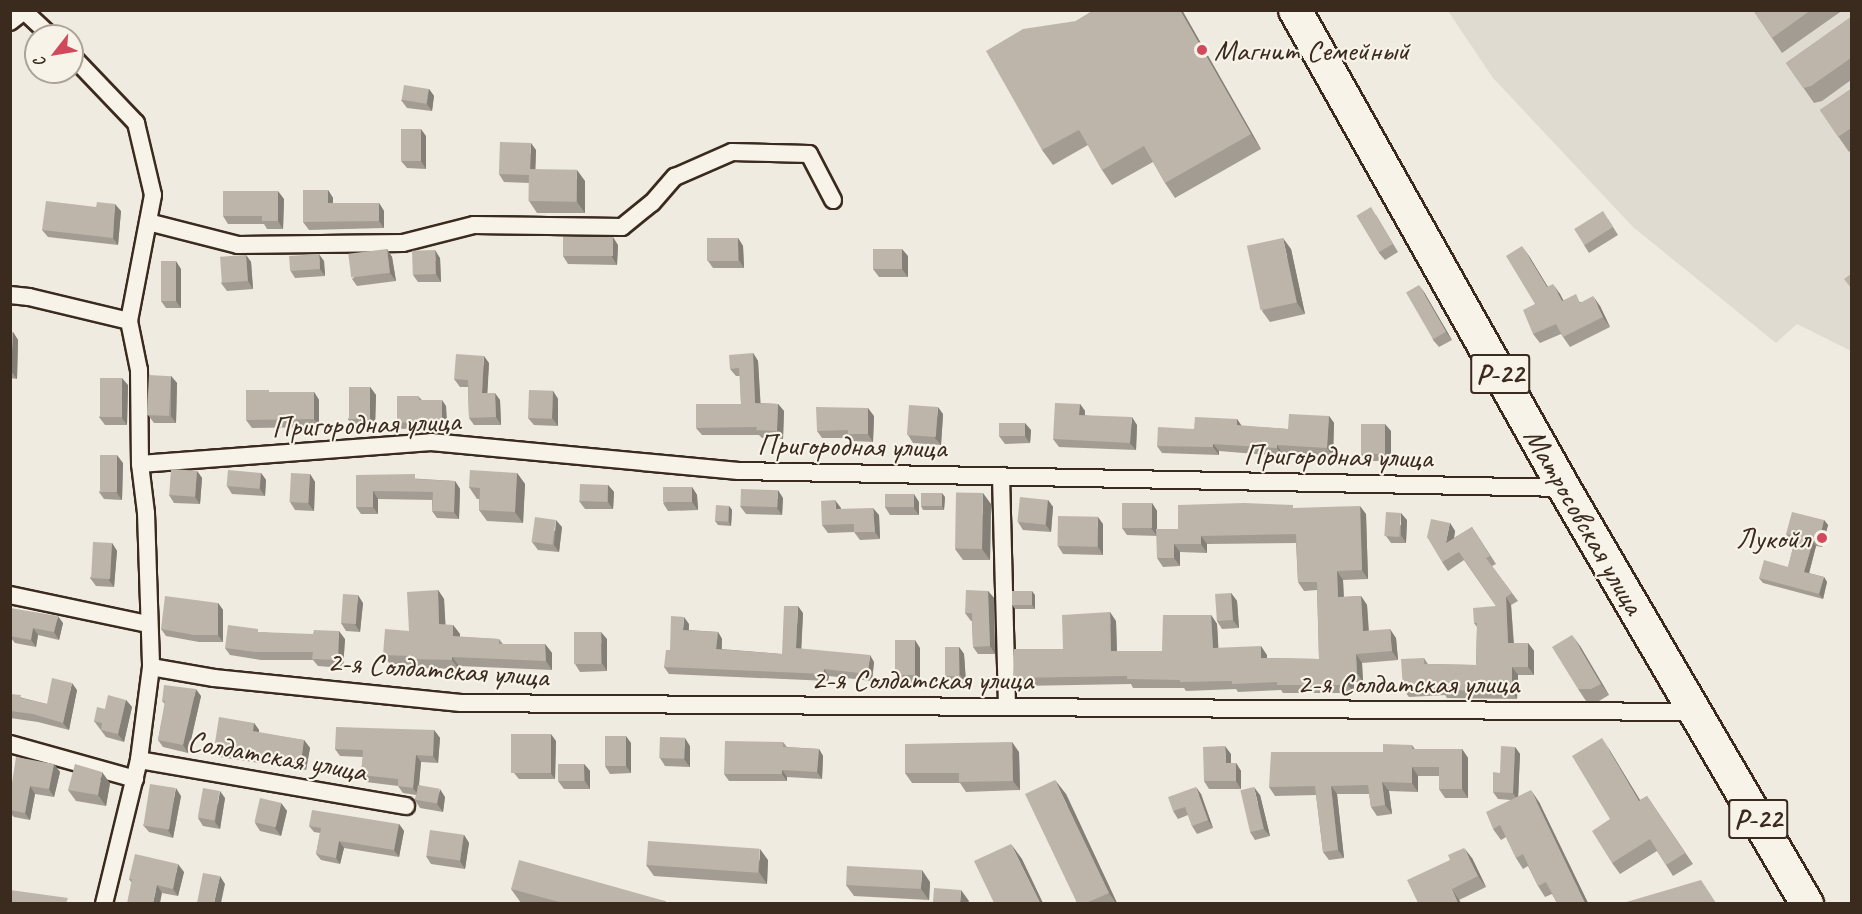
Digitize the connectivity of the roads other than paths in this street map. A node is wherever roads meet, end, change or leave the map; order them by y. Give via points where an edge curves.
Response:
1 (1295, 10) edge
2 (10, 22) edge
3 (38, 24) edge
4 (84, 69) edge
5 (833, 200) dead end
6 (148, 222) junction
7 (10, 295) edge
8 (129, 321) junction
9 (140, 464) junction
10 (1000, 476) junction
11 (1564, 488) junction
12 (10, 595) edge
13 (148, 624) junction
14 (151, 667) junction
15 (1007, 706) junction
16 (1695, 712) junction
17 (10, 744) edge
18 (139, 760) junction
19 (135, 779) junction
20 (406, 806) dead end
21 (104, 903) edge
22 (1807, 903) edge

1 - 11 highway, Матросовская улица / Р-22
2 - 3 street via 24,11
4 - 6 street via 136,123 153,195
5 - 6 street via 809,154 732,152 675,177 652,203 622,227 474,225 403,243 238,245
6 - 8 street
7 - 8 street
8 - 9 street via 139,369
9 - 10 street, Пригородная улица via 431,442 739,471
9 - 13 street via 146,513
10 - 11 street, Пригородная улица
10 - 15 street
11 - 16 highway, Матросовская улица / Р-22
12 - 13 street
13 - 14 street
14 - 15 street, 2-я Солдатская улица via 214,678 461,703
14 - 18 street
15 - 16 street, 2-я Солдатская улица
16 - 22 highway, Матросовская улица / Р-22
17 - 19 street
18 - 19 street
18 - 20 street, Солдатская улица
19 - 21 street

